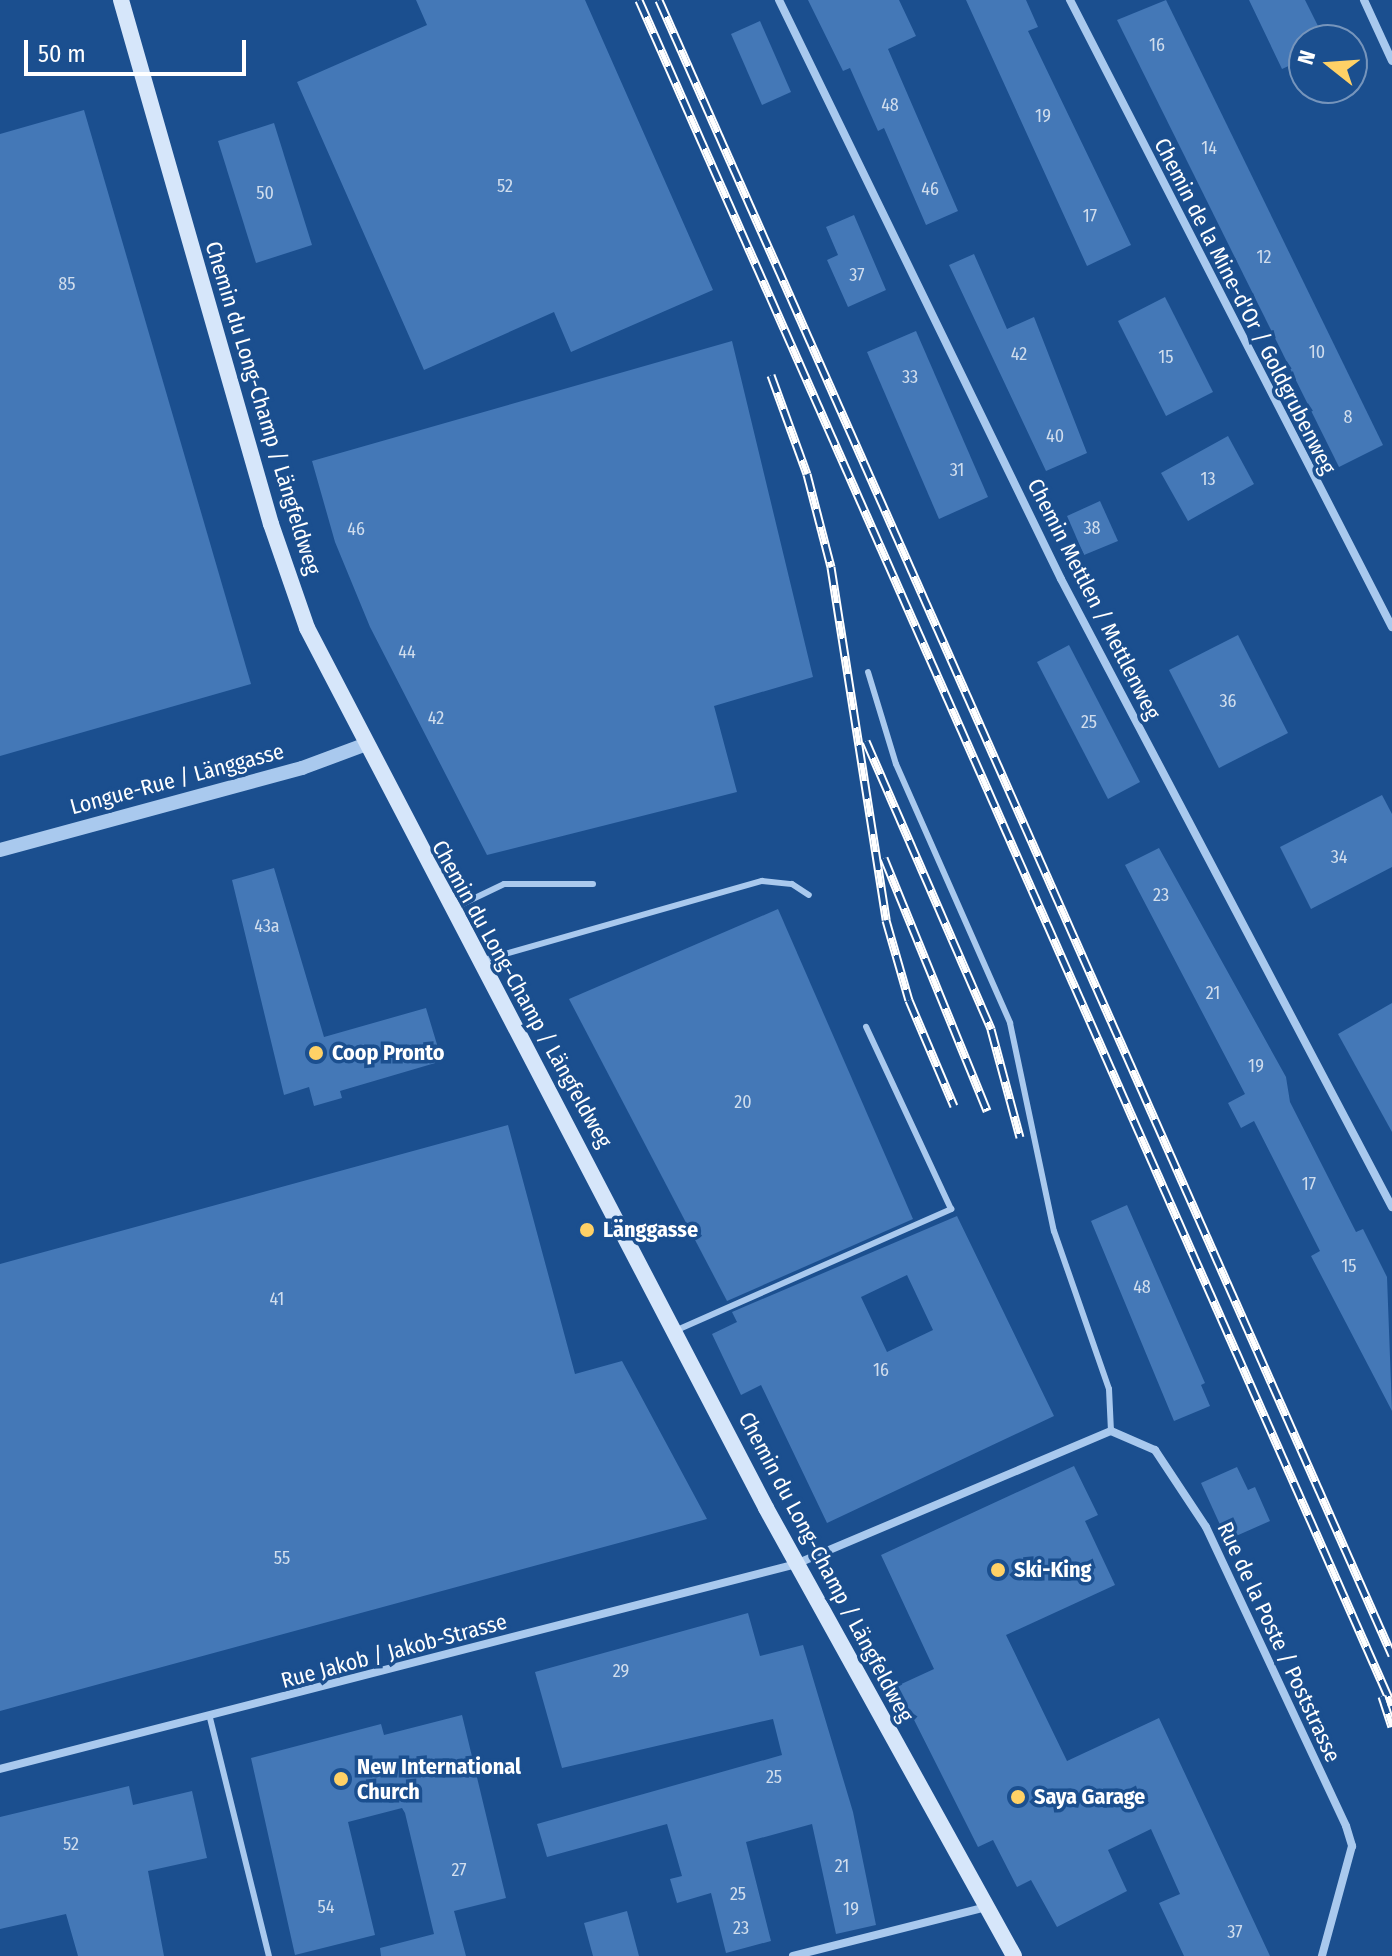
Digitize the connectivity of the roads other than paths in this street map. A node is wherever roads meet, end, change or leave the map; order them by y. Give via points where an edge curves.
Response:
1 (121, 0) edge
2 (779, 0) edge
3 (1070, 0) edge
4 (1364, 0) edge
5 (1392, 61) edge
6 (1392, 627) edge
7 (868, 672) dead end
8 (364, 745) junction
9 (0, 850) edge
10 (593, 884) dead end
11 (809, 895) dead end
12 (452, 909) junction
13 (480, 961) junction
14 (866, 1027) dead end
15 (1392, 1207) edge
16 (677, 1330) junction
17 (1111, 1431) junction
18 (796, 1564) junction
19 (210, 1718) junction
20 (0, 1769) edge
21 (987, 1907) junction
22 (269, 1956) edge
23 (793, 1956) edge
24 (1014, 1956) edge
25 (1322, 1956) edge

1 - 8 main road, Chemin du Long-Champ / Längfeldweg via 271,524 307,628
2 - 15 street, Chemin Mettlen / Mettlenweg via 1061,579
3 - 6 street, Chemin de la Mine-d'Or / Goldgrubenweg
4 - 5 street
7 - 17 lane via 896,764 1010,1023 1054,1231 1109,1389
8 - 9 street, Longue-Rue / Länggasse via 302,768
8 - 12 main road, Chemin du Long-Champ / Längfeldweg
10 - 12 lane via 504,884
11 - 13 lane via 792,884 762,881
12 - 13 main road, Chemin du Long-Champ / Längfeldweg
13 - 16 main road, Chemin du Long-Champ / Längfeldweg
14 - 16 lane via 951,1209
16 - 18 main road, Chemin du Long-Champ / Längfeldweg
17 - 18 street
17 - 25 street, Rue de la Poste / Poststrasse via 1155,1450 1206,1527 1346,1826 1352,1846
18 - 19 street, Rue Jakob / Jakob-Strasse
18 - 21 main road, Chemin du Long-Champ / Längfeldweg
19 - 20 street, Rue Jakob / Jakob-Strasse
19 - 22 lane
21 - 23 street
21 - 24 main road, Chemin du Long-Champ / Längfeldweg

